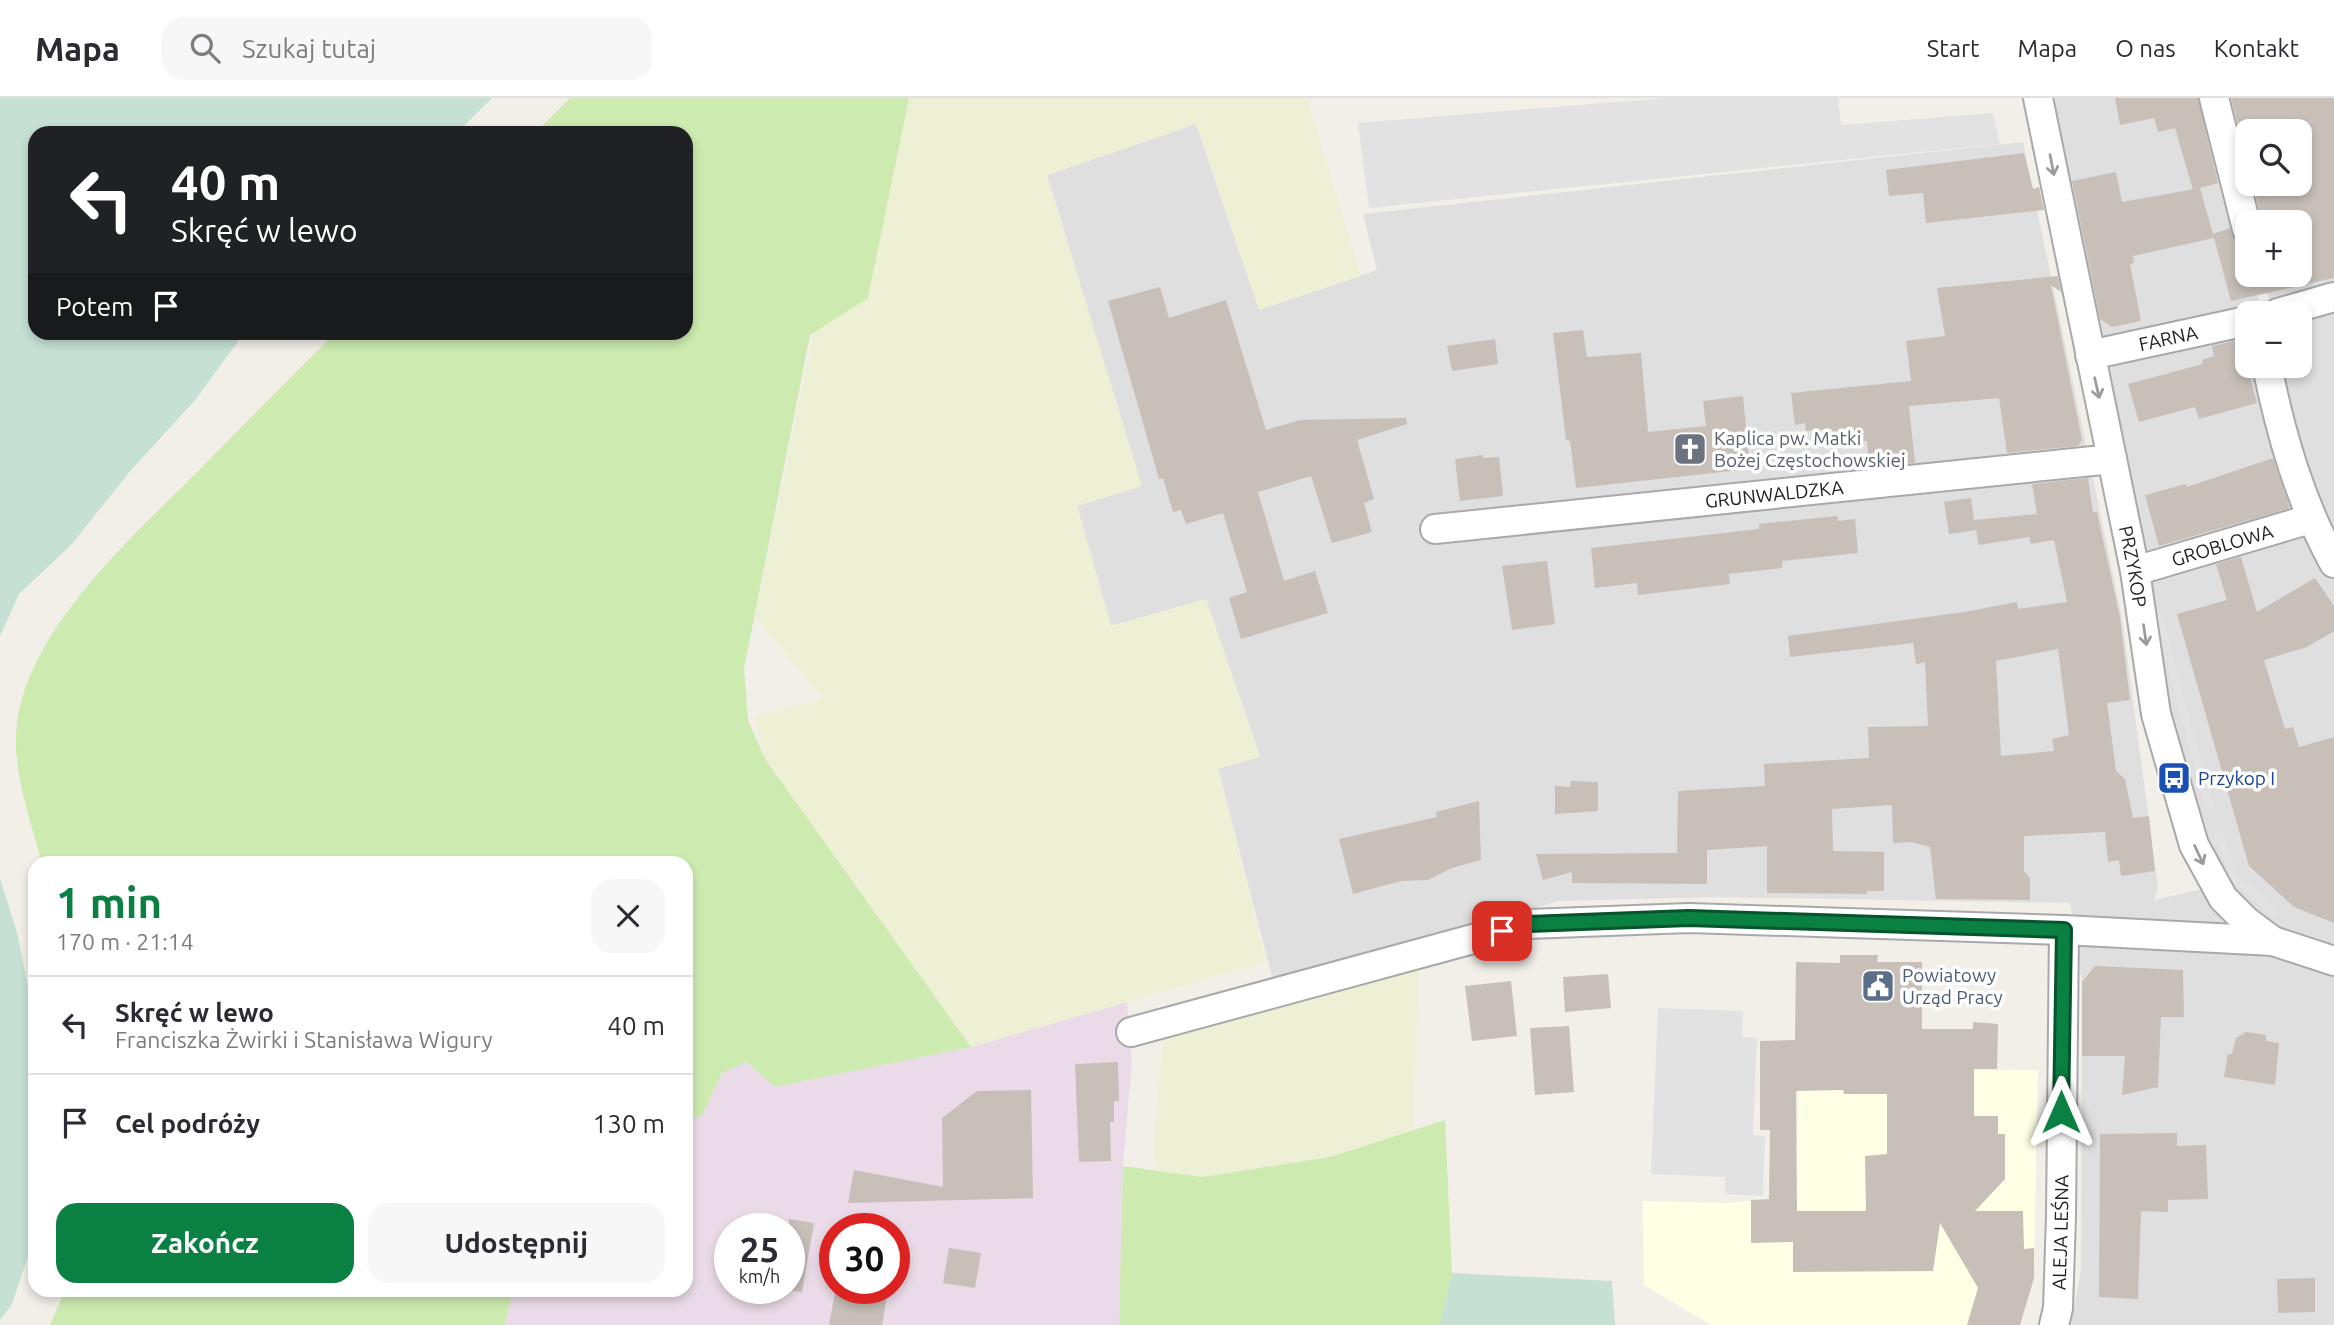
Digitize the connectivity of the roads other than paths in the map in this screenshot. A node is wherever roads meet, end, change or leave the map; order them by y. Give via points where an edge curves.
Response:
1 (2038, 98) edge
2 (2214, 98) edge
3 (2242, 210) edge
4 (2334, 297) edge
5 (2312, 303) edge
6 (2235, 324) edge
7 (2090, 355) junction
8 (2269, 378) edge
9 (2112, 459) junction
10 (2311, 519) junction
11 (1435, 529) dead end
12 (2334, 563) edge
13 (2135, 572) junction
14 (2064, 930) junction
15 (2273, 941) junction
16 (2334, 961) edge
17 (1131, 1032) dead end
18 (2054, 1325) edge

1 -> 7 street, PRZYKOP
2 - 3 street
4 - 5 street
6 - 7 street, FARNA
7 -> 9 street, PRZYKOP
8 - 10 street via 2278,420
9 - 11 street, GRUNWALDZKA
9 - 13 street, PRZYKOP
10 - 12 street
10 - 13 street, GROBLOWA
13 -> 15 street, PRZYKOP via 2156,714 2194,845 2223,898
14 - 15 street
14 - 17 street via 1689,918 1528,924
14 - 18 street, ALEJA LEŚNA via 2061,1216
15 - 16 street, PRZYKOP

